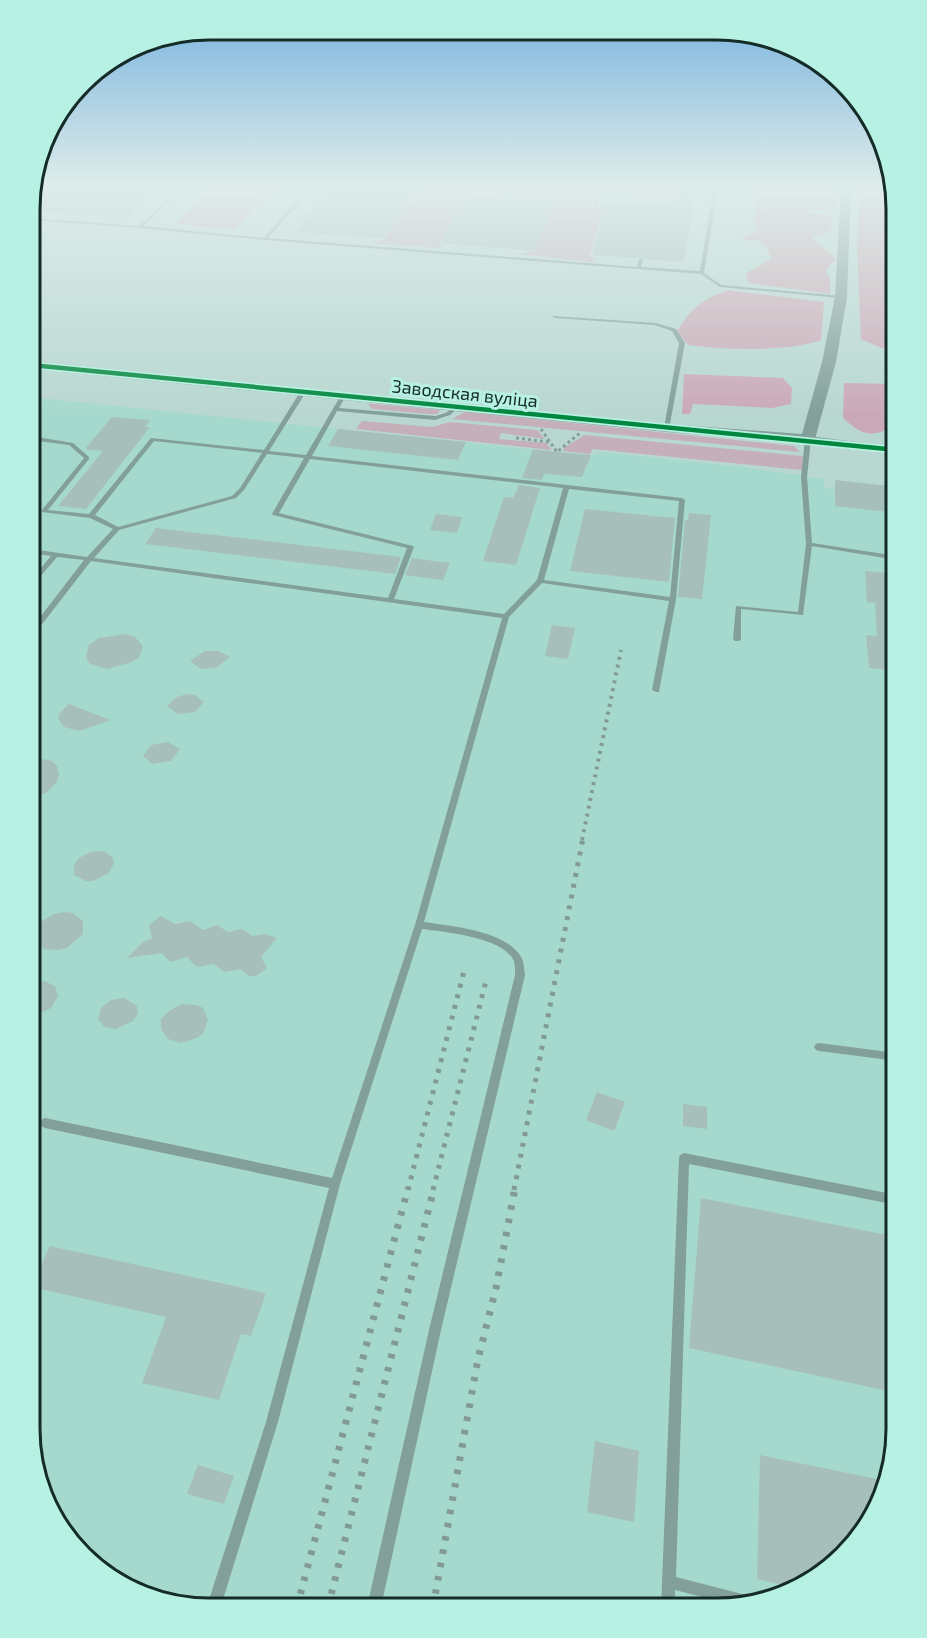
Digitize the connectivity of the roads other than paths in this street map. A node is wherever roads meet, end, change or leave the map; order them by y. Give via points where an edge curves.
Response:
1 (583, 263) edge
2 (640, 263) edge
3 (704, 263) edge
4 (843, 263) edge
5 (639, 268) junction
6 (702, 273) junction
7 (841, 297) junction
8 (555, 317) dead end
9 (40, 367) edge
10 (303, 392) junction
11 (343, 396) junction
12 (456, 407) junction
13 (335, 409) junction
14 (667, 428) junction
15 (40, 439) edge
16 (807, 439) junction
17 (886, 449) edge
18 (265, 452) junction
19 (306, 457) junction
20 (566, 487) junction
21 (91, 516) junction
22 (117, 529) junction
23 (809, 543) junction
24 (40, 552) edge
25 (55, 555) junction
26 (886, 556) edge
27 (88, 560) junction
28 (40, 573) edge
29 (540, 581) junction
30 (673, 599) junction
31 (390, 600) junction
32 (506, 616) junction
33 (40, 622) edge
34 (737, 639) dead end
35 (656, 690) dead end
36 (419, 925) junction
37 (819, 1047) dead end
38 (886, 1056) edge
39 (45, 1123) dead end
40 (335, 1184) junction
41 (886, 1198) edge
42 (670, 1582) junction
43 (727, 1597) edge
44 (217, 1598) edge
45 (376, 1598) edge
46 (669, 1598) edge

1 - 5 lane
2 - 5 lane
3 - 6 lane
4 - 7 street
5 - 6 lane
6 - 7 lane via 720,286
7 - 16 street via 829,362
8 - 14 lane via 656,324 674,330 682,343
9 - 10 street, Заводская вуліца
10 - 11 street, Заводская вуліца
10 - 18 lane
11 - 12 street, Заводская вуліца
11 - 13 lane
12 - 13 lane via 435,418
12 - 14 street, Заводская вуліца
13 - 19 lane
14 - 16 street, Заводская вуліца
15 - 21 lane via 71,444 87,458 44,511
16 - 17 street, Заводская вуліца
16 - 23 lane via 804,477
18 - 19 lane
18 - 21 lane via 153,439
18 - 22 lane via 234,497
19 - 20 lane
19 - 31 lane via 275,514 411,547
20 - 29 lane
20 - 30 lane via 682,500
21 - 22 lane
22 - 27 lane
23 - 26 lane
23 - 34 lane via 801,614 738,607
24 - 25 lane
25 - 27 lane
25 - 28 lane
27 - 31 lane
27 - 33 lane
29 - 30 lane
29 - 32 lane
30 - 35 lane
31 - 32 lane
32 - 36 lane
36 - 40 lane
36 - 45 lane via 504,944 518,960 520,975
37 - 38 lane
39 - 40 lane
40 - 44 lane via 272,1422
41 - 42 lane via 684,1158
42 - 43 lane
42 - 46 lane

